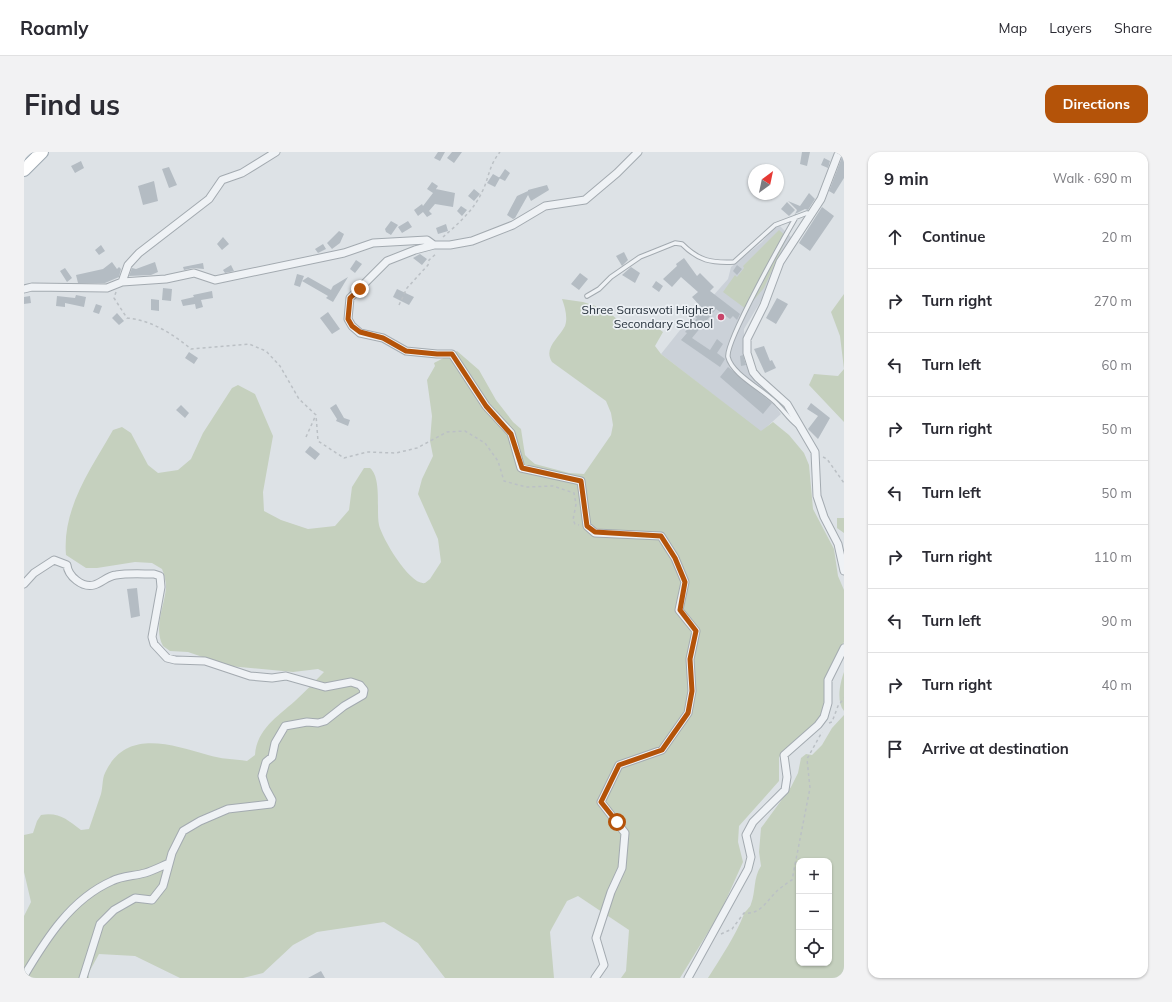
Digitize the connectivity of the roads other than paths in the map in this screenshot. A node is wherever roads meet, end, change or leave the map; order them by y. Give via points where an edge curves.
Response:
1 (42, 152) edge
2 (276, 152) edge
3 (638, 152) edge
4 (839, 152) edge
5 (24, 170) edge
6 (811, 214) junction
7 (796, 216) junction
8 (434, 245) junction
9 (122, 282) junction
10 (24, 289) edge
11 (587, 296) dead end
12 (802, 429) junction
13 (844, 571) edge
14 (24, 584) edge
15 (844, 648) edge
16 (167, 864) junction
17 (24, 976) edge
18 (83, 978) edge
19 (595, 978) edge
20 (688, 978) edge

1 - 5 main road
2 - 9 street via 242,173 222,180 209,199 139,253 128,265
3 - 8 street via 585,200 545,206 513,225 472,241
4 - 6 street via 821,199
6 - 7 lane
6 - 12 street via 780,262 764,305 747,339 747,352 753,372 787,404
7 - 11 lane via 775,225 734,262 714,263 693,255 682,244 675,243 640,257
7 - 12 lane via 754,294 731,343 728,356 731,365
8 - 9 street via 427,240 373,243 344,253 215,280 194,273 166,279
8 - 19 street via 387,261 350,298 348,319 352,326 360,332 383,338 406,351 452,354 486,406 511,434 522,468 581,481 587,526 595,532 661,536 675,558 685,582 680,610 696,631 690,659 692,691 688,713 662,750 619,765 601,802 625,833 622,868 596,938 604,965
9 - 10 street via 107,288
12 - 13 street via 815,452 817,496 824,518 838,544
14 - 16 street via 34,573 54,560 67,565 68,571 76,580 92,586 116,575 154,574 160,576 162,587 152,637 154,644 167,658 204,661 250,676 286,676 325,687 351,682 360,685 364,690 363,695 325,721 284,726 262,776 272,800 271,804 228,808 200,820 183,831
15 - 20 street via 828,680 828,704 824,717 784,756 787,777 785,790 753,822 746,835 751,857 748,869
16 - 17 street via 146,873 112,880 90,894 68,912 49,936
16 - 18 street via 163,886 152,900 135,898 114,910 100,924

